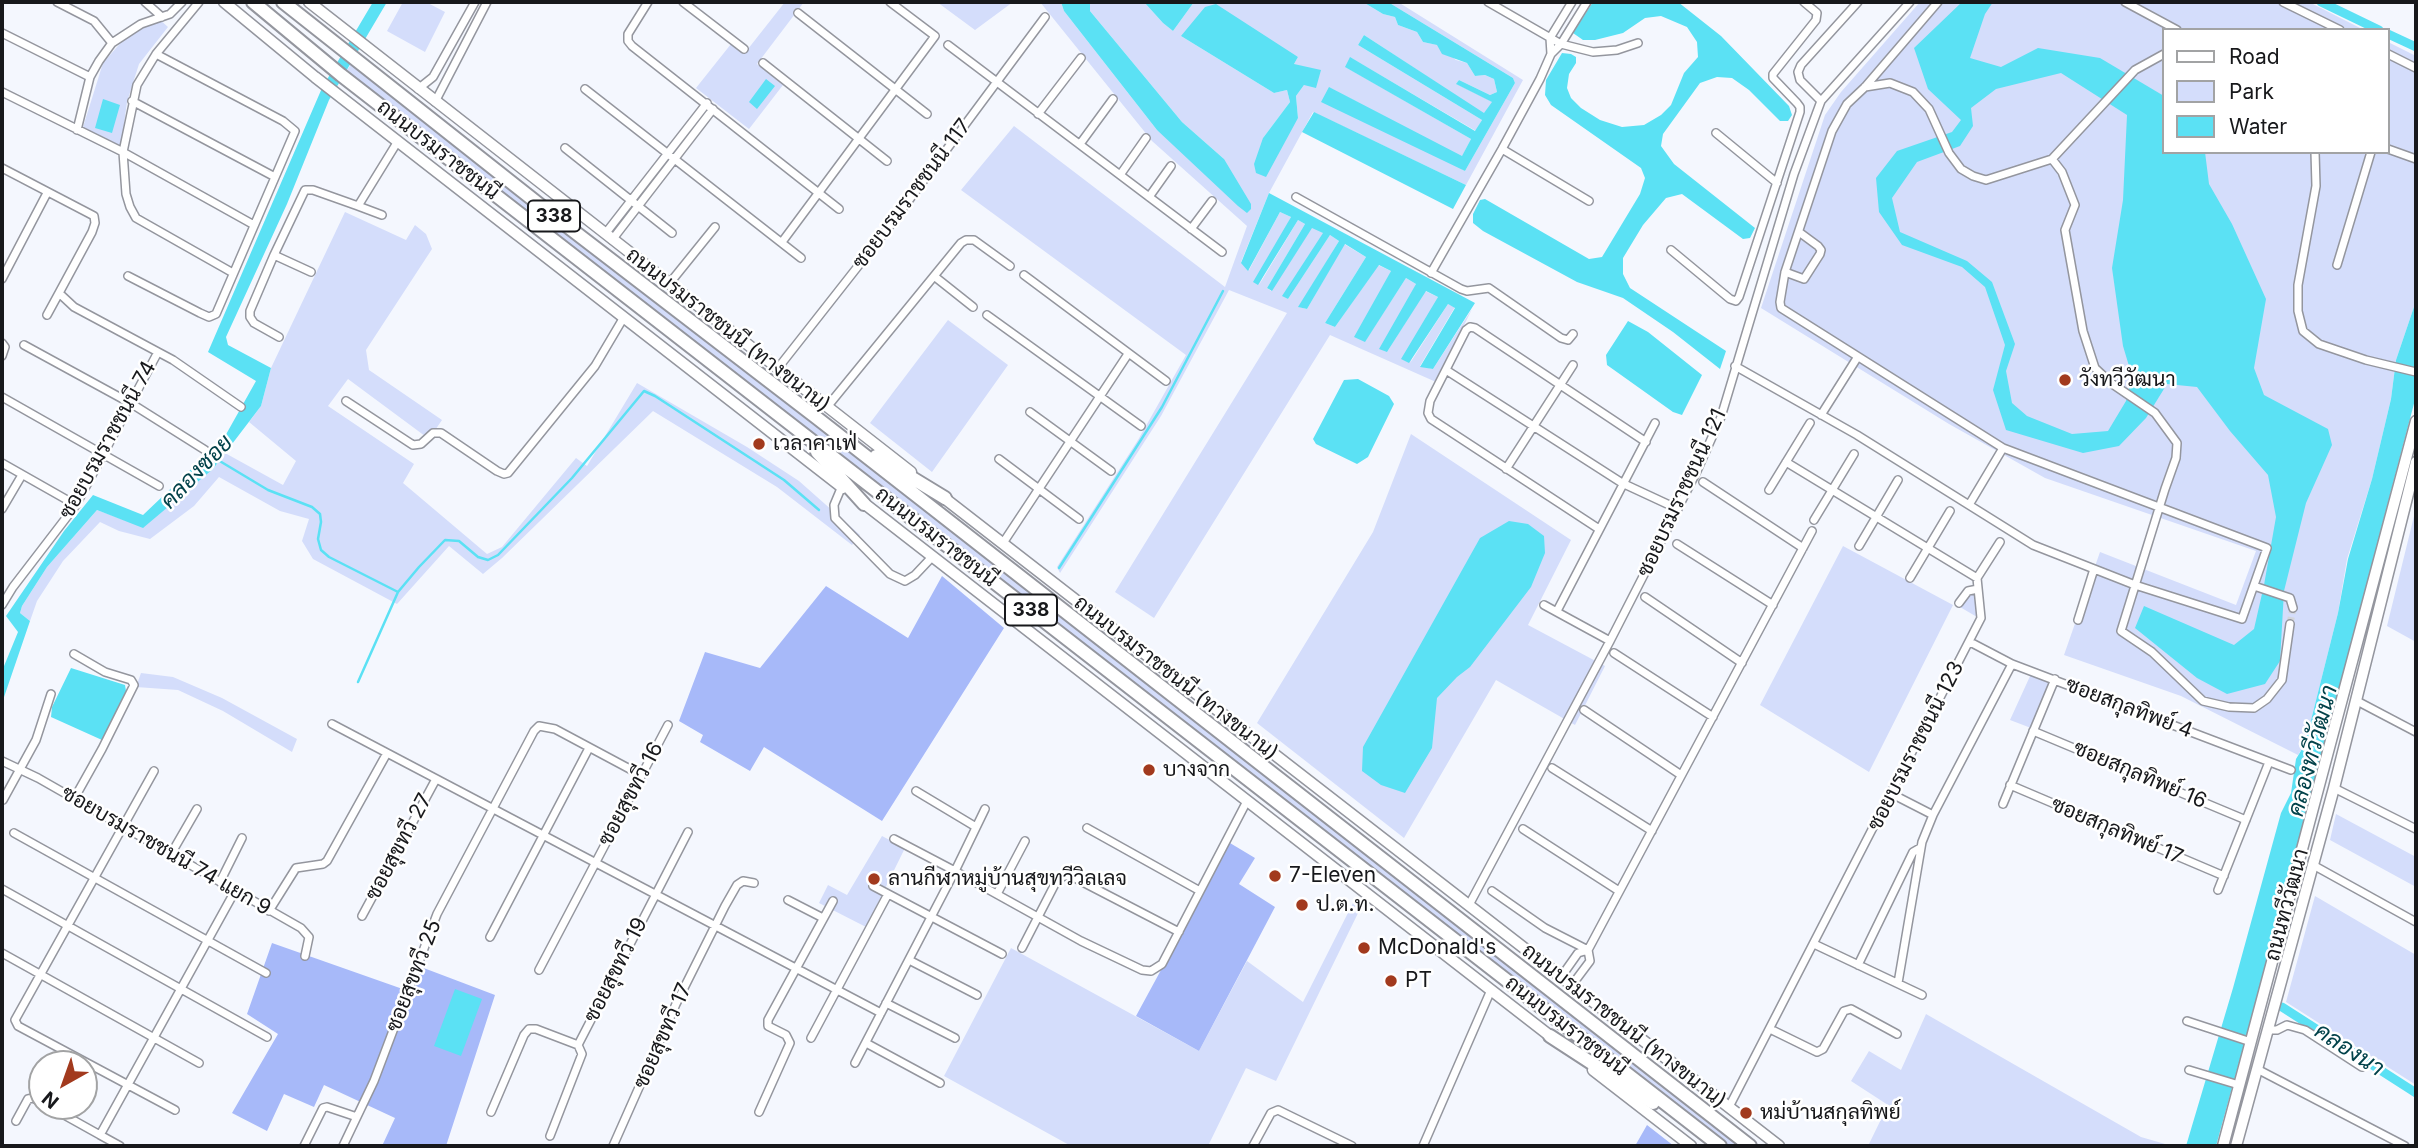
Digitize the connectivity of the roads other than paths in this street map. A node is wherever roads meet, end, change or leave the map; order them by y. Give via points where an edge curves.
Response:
1 (57, 2) edge
2 (145, 2) edge
3 (182, 2) edge
4 (199, 2) edge
5 (224, 2) edge
6 (253, 2) edge
7 (283, 2) edge
8 (309, 2) edge
9 (648, 2) edge
10 (683, 2) edge
11 (890, 2) edge
12 (1488, 2) edge
13 (1572, 2) edge
14 (1587, 2) edge
15 (1804, 2) edge
16 (1858, 2) edge
17 (1910, 2) edge
18 (1938, 2) edge
19 (2125, 2) edge
20 (2283, 2) edge
21 (475, 3) edge
22 (485, 5) edge
23 (798, 13) dead end
24 (166, 16) junction
25 (1045, 18) dead end
26 (181, 23) junction
27 (2173, 28) edge
28 (2336, 28) edge
29 (2, 33) edge
30 (1550, 38) junction
31 (112, 43) junction
32 (1638, 43) dead end
33 (1561, 44) junction
34 (948, 45) dead end
35 (744, 49) dead end
36 (156, 54) junction
37 (1551, 54) junction
38 (2162, 55) edge
39 (2390, 55) edge
40 (1081, 58) dead end
41 (763, 63) dead end
42 (1881, 68) junction
43 (2416, 68) edge
44 (90, 77) junction
45 (433, 77) junction
46 (996, 83) junction
47 (1890, 83) junction
48 (443, 84) junction
49 (1865, 87) junction
50 (894, 88) junction
51 (418, 89) junction
52 (585, 89) dead end
53 (2, 92) edge
54 (1113, 99) dead end
55 (132, 101) junction
56 (1821, 101) junction
57 (435, 102) junction
58 (710, 106) junction
59 (927, 114) dead end
60 (1038, 114) junction
61 (77, 130) junction
62 (1716, 133) dead end
63 (858, 137) junction
64 (1146, 138) dead end
65 (398, 141) junction
66 (1080, 144) junction
67 (565, 148) dead end
68 (1502, 149) junction
69 (2390, 150) edge
70 (123, 152) junction
71 (667, 154) junction
72 (2315, 154) edge
73 (2370, 154) edge
74 (2052, 159) junction
75 (2416, 159) edge
76 (675, 160) junction
77 (887, 160) dead end
78 (1171, 166) dead end
79 (2, 168) edge
80 (1120, 175) junction
81 (275, 177) junction
82 (1777, 183) junction
83 (819, 192) junction
84 (47, 193) junction
85 (1149, 197) junction
86 (1296, 197) dead end
87 (631, 201) junction
88 (1212, 201) dead end
89 (1589, 201) dead end
90 (358, 206) junction
91 (639, 206) junction
92 (839, 209) dead end
93 (382, 215) dead end
94 (254, 225) junction
95 (715, 227) dead end
96 (1191, 229) junction
97 (1799, 232) junction
98 (672, 233) dead end
99 (608, 237) junction
100 (782, 242) junction
101 (1671, 250) dead end
102 (1222, 252) dead end
103 (274, 255) junction
104 (801, 258) dead end
105 (2337, 265) dead end
106 (1010, 266) dead end
107 (311, 272) dead end
108 (1785, 272) junction
109 (233, 273) junction
110 (1431, 273) junction
111 (1024, 275) dead end
112 (128, 276) dead end
113 (934, 276) junction
114 (2, 279) edge
115 (669, 284) junction
116 (59, 293) junction
117 (973, 307) dead end
118 (47, 315) dead end
119 (987, 316) dead end
120 (624, 317) junction
121 (1573, 334) dead end
122 (279, 337) dead end
123 (2, 343) edge
124 (24, 345) dead end
125 (158, 352) junction
126 (1128, 354) junction
127 (2, 356) edge
128 (1857, 358) junction
129 (1573, 365) dead end
130 (1735, 366) junction
131 (778, 368) junction
132 (1446, 370) junction
133 (2416, 372) edge
134 (1166, 381) dead end
135 (1560, 385) junction
136 (1100, 396) junction
137 (2, 397) edge
138 (346, 401) dead end
139 (132, 404) junction
140 (241, 407) dead end
141 (828, 407) junction
142 (1030, 412) dead end
143 (1821, 415) junction
144 (817, 418) junction
145 (2416, 421) edge
146 (1655, 423) dead end
147 (1810, 424) dead end
148 (1141, 426) dead end
149 (1534, 427) junction
150 (796, 428) junction
151 (1071, 440) junction
152 (1646, 442) junction
153 (2003, 448) junction
154 (205, 450) dead end
155 (105, 453) junction
156 (1854, 454) dead end
157 (999, 459) dead end
158 (1786, 462) junction
159 (2416, 462) edge
160 (2, 463) edge
161 (1506, 469) junction
162 (1111, 471) dead end
163 (22, 475) junction
164 (1898, 480) dead end
165 (1703, 482) dead end
166 (1622, 483) junction
167 (159, 486) dead end
168 (842, 486) junction
169 (1039, 489) junction
170 (1833, 489) junction
171 (1769, 490) dead end
172 (945, 498) junction
173 (864, 503) junction
174 (76, 505) junction
175 (1969, 505) junction
176 (2159, 507) junction
177 (2, 509) edge
178 (1678, 509) junction
179 (1950, 511) dead end
180 (1876, 516) junction
181 (1079, 519) dead end
182 (1814, 520) dead end
183 (1599, 529) junction
184 (1812, 531) dead end
185 (2000, 542) dead end
186 (1003, 543) junction
187 (1677, 544) dead end
188 (1859, 546) dead end
189 (1803, 548) junction
190 (1928, 548) junction
191 (932, 557) junction
192 (2094, 569) junction
193 (2374, 576) junction
194 (1910, 578) dead end
195 (1977, 578) junction
196 (2386, 579) junction
197 (2135, 585) junction
198 (2258, 587) junction
199 (1978, 589) junction
200 (1645, 597) dead end
201 (1959, 603) dead end
202 (2, 605) edge
203 (1544, 605) dead end
204 (1773, 605) junction
205 (2293, 608) dead end
206 (1557, 611) junction
207 (2078, 620) dead end
208 (2290, 624) tunnel mouth
209 (1610, 640) junction
210 (1970, 642) junction
211 (1614, 653) dead end
212 (74, 654) dead end
213 (1742, 663) junction
214 (2012, 664) junction
215 (2055, 679) junction
216 (51, 694) dead end
217 (2357, 701) junction
218 (1584, 710) dead end
219 (1713, 717) junction
220 (332, 724) dead end
221 (667, 726) dead end
222 (2033, 731) junction
223 (2416, 732) edge
224 (589, 748) junction
225 (387, 753) junction
226 (2, 761) edge
227 (2269, 762) junction
228 (1552, 768) dead end
229 (20, 770) junction
230 (2291, 770) dead end
231 (154, 771) dead end
232 (641, 775) junction
233 (1681, 775) junction
234 (436, 779) junction
235 (2010, 785) junction
236 (2334, 788) junction
237 (916, 791) dead end
238 (1892, 794) junction
239 (74, 799) junction
240 (3, 800) edge
241 (1247, 801) junction
242 (2003, 804) dead end
243 (197, 809) dead end
244 (493, 809) junction
245 (985, 809) dead end
246 (1933, 815) junction
247 (2246, 820) junction
248 (121, 827) junction
249 (976, 827) junction
250 (1087, 828) dead end
251 (1523, 829) dead end
252 (2416, 829) edge
253 (1652, 831) junction
254 (688, 832) dead end
255 (14, 833) dead end
256 (543, 836) junction
257 (242, 838) dead end
258 (894, 839) dead end
259 (1024, 841) dead end
260 (1920, 848) junction
261 (171, 854) junction
262 (594, 863) junction
263 (2313, 865) junction
264 (955, 871) junction
265 (2224, 876) junction
266 (94, 877) junction
267 (220, 882) junction
268 (754, 883) dead end
269 (873, 887) dead end
270 (2, 889) edge
271 (2218, 890) dead end
272 (235, 891) junction
273 (1200, 891) junction
274 (1492, 891) dead end
275 (1619, 891) junction
276 (888, 894) junction
277 (997, 894) junction
278 (654, 895) junction
279 (788, 900) dead end
280 (833, 901) dead end
281 (1469, 905) junction
282 (269, 911) junction
283 (362, 916) dead end
284 (932, 916) junction
285 (1037, 917) junction
286 (823, 918) junction
287 (2416, 922) edge
288 (67, 925) junction
289 (715, 927) junction
290 (1179, 932) junction
291 (490, 937) dead end
292 (208, 940) junction
293 (1814, 944) junction
294 (1022, 948) dead end
295 (1588, 950) junction
296 (2, 953) edge
297 (1002, 954) dead end
298 (305, 956) dead end
299 (909, 960) junction
300 (1858, 965) junction
301 (539, 970) dead end
302 (796, 970) junction
303 (40, 973) junction
304 (266, 973) dead end
305 (1561, 977) junction
306 (1898, 983) junction
307 (1572, 985) junction
308 (181, 988) junction
309 (836, 990) junction
310 (1490, 990) junction
311 (977, 995) dead end
312 (1922, 995) dead end
313 (887, 1003) junction
314 (881, 1013) junction
315 (2187, 1021) dead end
316 (1770, 1029) junction
317 (2268, 1030) junction
318 (1897, 1034) dead end
319 (1550, 1036) junction
320 (154, 1037) junction
321 (267, 1037) dead end
322 (811, 1038) dead end
323 (955, 1038) dead end
324 (2247, 1041) junction
325 (866, 1043) junction
326 (578, 1045) junction
327 (199, 1063) dead end
328 (855, 1063) dead end
329 (2362, 1067) dead end
330 (2257, 1069) junction
331 (2189, 1070) dead end
332 (940, 1083) dead end
333 (2235, 1084) junction
334 (127, 1085) junction
335 (28, 1099) edge
336 (1729, 1107) junction
337 (175, 1110) dead end
338 (491, 1112) dead end
339 (759, 1112) dead end
340 (357, 1117) junction
341 (73, 1120) edge
342 (16, 1121) dead end
343 (100, 1135) junction
344 (550, 1136) dead end
345 (1334, 1142) edge
346 (1718, 1144) edge
347 (120, 1146) edge
348 (304, 1146) edge
349 (343, 1146) edge
350 (613, 1146) edge
351 (1254, 1146) edge
352 (1352, 1146) edge
353 (1423, 1146) edge
354 (1691, 1146) edge
355 (1750, 1146) edge
356 (1779, 1146) edge
357 (2223, 1146) edge
358 (2236, 1146) edge
359 (2405, 1146) edge

1 - 31 street via 94,22
2 - 24 street
3 - 24 street
4 - 26 street
5 - 65 main road, 338
6 - 150 highway, ถนนบรมราชชนนี / 338
7 - 144 highway, ถนนบรมราชชนนี / 338
8 - 51 main road, ถนนบรมราชชนนี (ทางขนาน) / 338
9 - 58 street via 628,41
10 - 35 street
11 - 50 street via 935,36
12 - 30 street
13 - 30 street
14 - 33 street
15 - 82 street via 1817,13 1816,20 1773,74 1800,107
16 - 56 street via 1798,72
17 - 56 street
18 - 42 street
19 - 27 street
20 - 28 street
21 - 22 street
21 - 45 street
22 - 48 street
23 - 50 street
24 - 26 street
24 - 31 street via 141,24
25 - 46 street, ซอยบรมราชชนนี 117
26 - 36 street
29 - 44 street
30 - 33 street
30 - 37 street
31 - 44 street
32 - 33 street via 1593,52
33 - 37 street
34 - 46 street
36 - 55 street via 142,73
36 - 81 street via 291,126 294,136
37 - 68 street
38 - 74 street via 2135,70
39 - 43 street
40 - 60 street
41 - 63 street
42 - 47 street
42 - 49 street
44 - 61 street
45 - 48 street
45 - 51 street
46 - 60 street
46 - 131 street, ซอยบรมราชชนนี 117
47 - 49 street
47 - 74 street via 1922,100 1949,153 1973,176 1986,180
48 - 57 street
49 - 97 street via 1847,104 1832,131
50 - 59 street
50 - 63 street
51 - 57 main road, ถนนบรมราชชนนี (ทางขนาน) / 338
52 - 71 street
53 - 61 street
54 - 66 street
55 - 70 street
55 - 81 street
56 - 130 street, ซอยบรมราชชนนี 121
57 - 99 main road, ถนนบรมราชชนนี (ทางขนาน) / 338
58 - 71 street
58 - 76 street
58 - 83 street
60 - 66 street
61 - 70 street
62 - 82 street
63 - 77 street
63 - 83 street
64 - 80 street
65 - 90 street
65 - 120 main road, 338
66 - 80 street
67 - 87 street
68 - 89 street
68 - 110 street
69 - 75 street
70 - 94 street
70 - 109 street via 126,194 136,218
71 - 76 street
71 - 87 street
72 - 133 street via 2316,186 2298,285 2304,331 2319,344
73 - 105 street
74 - 176 street via 2063,172 2075,205 2065,230 2083,331 2095,368 2155,413 2177,443
76 - 91 street
76 - 100 street
78 - 85 street
79 - 84 street
80 - 85 street
81 - 94 street
82 - 101 street via 1736,301
83 - 92 street
83 - 100 street
84 - 114 street
84 - 116 street via 94,216 95,223
85 - 96 street
86 - 110 street
87 - 91 street
87 - 99 street
88 - 96 street
90 - 93 street
90 - 103 street via 305,190
91 - 98 street
91 - 99 street
94 - 109 street
95 - 115 street
96 - 102 street
97 - 108 street
97 - 108 street via 1818,246 1820,254 1804,279
99 - 115 main road, ถนนบรมราชชนนี (ทางขนาน) / 338
100 - 104 street
103 - 107 street
103 - 122 street via 250,317
106 - 113 street via 970,239 961,243
108 - 128 street via 1781,309
109 - 112 street via 221,308 209,317
110 - 121 street via 1467,291 1489,288 1561,338 1567,340
111 - 126 street
113 - 117 street
113 - 141 street
115 - 131 main road, ถนนบรมราชชนนี (ทางขนาน) / 338
116 - 118 street
116 - 125 street, ซอยบรมราชชนนี 74 via 74,307
119 - 136 street
120 - 138 street via 595,366 508,474 441,433 413,445
120 - 168 main road, 338
123 - 127 street
124 - 139 street
125 - 139 street, ซอยบรมราชชนนี 74
125 - 140 street
126 - 134 street
126 - 136 street
128 - 143 street
128 - 153 street
129 - 135 street
130 - 143 street
130 - 178 street, ซอยบรมราชชนนี 121 via 1721,417
131 - 141 main road, ถนนบรมราชชนนี (ทางขนาน) / 338
132 - 135 street via 1470,327
132 - 149 street
132 - 161 street via 1430,401 1431,419
135 - 149 street
135 - 152 street
136 - 148 street
136 - 151 street
137 - 155 street
139 - 154 street
139 - 155 street, ซอยบรมราชชนนี 74
141 - 172 main road, ถนนบรมราชชนนี (ทางขนาน) / 338
142 - 151 street
143 - 175 street
144 - 172 highway
144 - 355 highway, ถนนบรมราชชนนี / 338
145 - 193 main road, ถนนทวีวัฒนา
146 - 152 street
147 - 158 street
149 - 161 street
149 - 166 street
150 - 173 highway
150 - 346 highway, ถนนบรมราชชนนี / 338
151 - 162 street
151 - 169 street
152 - 166 street
153 - 175 street
153 - 176 street
155 - 167 street
155 - 174 street, ซอยบรมราชชนนี 74
156 - 170 street
157 - 169 street
158 - 170 street
158 - 171 street
159 - 196 main road, ถนนทวีวัฒนา
160 - 163 street
161 - 183 street
163 - 174 street
163 - 177 street
164 - 180 street
165 - 189 street
166 - 178 street
166 - 183 street
168 - 173 main road, 338
168 - 191 street via 834,505 835,518 890,574 905,581
169 - 181 street
169 - 186 street
170 - 180 street
170 - 182 street
172 - 186 main road, ถนนบรมราชชนนี (ทางขนาน) / 338
173 - 191 main road, 338
174 - 202 street, ซอยบรมราชชนนี 74
175 - 192 street via 2033,545
176 - 197 street
176 - 198 street via 2267,548
178 - 209 street, ซอยบรมราชชนนี 121
179 - 190 street
180 - 188 street
180 - 190 street
183 - 206 street
184 - 189 street
185 - 195 street
186 - 281 main road, ถนนบรมราชชนนี (ทางขนาน) / 338
187 - 204 street
189 - 204 street
190 - 194 street
190 - 195 street
191 - 241 main road, 338
192 - 197 street
192 - 207 street
193 - 196 main road
193 - 324 main road, ถนนทวีวัฒนา
195 - 199 street, ซอยบรมราชชนนี 123
196 - 217 main road, ถนนทวีวัฒนา
197 - 198 street via 2242,619
197 - 208 street via 2121,631 2152,652 2203,701 2229,708 2255,708 2282,680
198 - 205 street via 2286,596
199 - 201 street via 1968,592
199 - 210 street, ซอยบรมราชชนนี 123 via 1981,618
200 - 213 street
203 - 206 street
204 - 213 street
206 - 209 street
209 - 281 street, ซอยบรมราชชนนี 121
210 - 214 street, ซอยสกุลทิพย์ 4
210 - 238 street, ซอยบรมราชชนนี 123
211 - 219 street
212 - 239 street via 134,685
213 - 219 street
214 - 215 street, ซอยสกุลทิพย์ 4
214 - 246 street
215 - 222 street
215 - 227 street, ซอยสกุลทิพย์ 4
216 - 229 street
217 - 223 street
217 - 236 main road, ถนนทวีวัฒนา
218 - 233 street
219 - 233 street
220 - 225 street
221 - 232 street, ซอยสุขทวี 16
222 - 235 street
222 - 247 street, ซอยสกุลทิพย์ 16
224 - 232 street
224 - 244 street, ซอยสุขทวี 25 via 555,729 539,726
224 - 256 street
225 - 234 street
225 - 282 street via 327,861 291,872
226 - 229 street, ซอยบรมราชชนนี 74 แยก 9
227 - 230 street, ซอยสกุลทิพย์ 4
227 - 247 street
228 - 253 street
229 - 239 street, ซอยบรมราชชนนี 74 แยก 9
229 - 240 street
231 - 248 street
232 - 262 street, ซอยสุขทวี 16
233 - 253 street
234 - 244 street
234 - 283 street, ซอยสุขทวี 27
235 - 242 street
235 - 265 street, ซอยสกุลทิพย์ 17
236 - 252 street
236 - 263 main road, ถนนทวีวัฒนา
237 - 249 street
238 - 246 street
238 - 293 street, ซอยบรมราชชนนี 123
239 - 248 street, ซอยบรมราชชนนี 74 แยก 9
241 - 273 street
241 - 310 main road, 338
243 - 261 street
244 - 256 street
244 - 340 street, ซอยสุขทวี 25 via 436,914
245 - 249 street
246 - 260 street
247 - 265 street
248 - 261 street, ซอยบรมราชชนนี 74 แยก 9
248 - 266 street
249 - 264 street
250 - 273 street
251 - 275 street
253 - 275 street
254 - 278 street, ซอยสุขทวี 19
255 - 266 street
256 - 262 street
256 - 291 street
257 - 267 street
258 - 264 street
259 - 277 street
260 - 300 street via 1913,852
260 - 306 street
261 - 267 street, ซอยบรมราชชนนี 74 แยก 9
262 - 278 street
262 - 301 street, ซอยสุขทวี 16
263 - 287 street
263 - 317 main road, ถนนทวีวัฒนา
264 - 277 street
264 - 284 street
265 - 271 street
266 - 288 street
266 - 292 street
267 - 272 street, ซอยบรมราชชนนี 74 แยก 9
268 - 289 street, ซอยสุขทวี 17 via 737,885
269 - 276 street
270 - 288 street
272 - 282 street, ซอยบรมราชชนนี 74 แยก 9
272 - 292 street
273 - 290 street
274 - 295 street via 1545,928
275 - 295 street
276 - 284 street
276 - 309 street
277 - 285 street
278 - 289 street
278 - 326 street, ซอยสุขทวี 19
279 - 286 street
280 - 286 street
281 - 305 main road, ถนนบรมราชชนนี (ทางขนาน) / 338
282 - 298 street, ซอยบรมราชชนนี 74 แยก 9 via 306,932 310,941
284 - 297 street
284 - 299 street
285 - 290 street via 1081,942 1151,971 1162,964
285 - 290 street via 1056,882 1069,875
285 - 294 street
286 - 302 street
288 - 303 street
288 - 308 street
289 - 302 street
289 - 350 street, ซอยสุขทวี 17
292 - 304 street
292 - 308 street
293 - 300 street
293 - 316 street, ซอยบรมราชชนนี 123
295 - 305 street via 1578,953
295 - 307 street via 1590,961
296 - 303 street
299 - 311 street
299 - 313 street
300 - 306 street
302 - 309 street
302 - 339 street via 768,1020 768,1026 786,1035 790,1043
303 - 320 street
303 - 334 street via 15,1020 18,1026
305 - 307 main road, ถนนบรมราชชนนี (ทางขนาน) / 338
306 - 312 street
307 - 336 main road, ถนนบรมราชชนนี (ทางขนาน) / 338
308 - 320 street
308 - 321 street
309 - 314 street
309 - 322 street
310 - 319 main road, 338
310 - 353 street
313 - 314 street
313 - 323 street
314 - 325 street
315 - 324 street
316 - 318 street via 1817,1052 1844,1011 1851,1009
316 - 336 street, ซอยบรมราชชนนี 123
317 - 329 street via 2287,1025 2305,1030
317 - 330 main road, ถนนทวีวัฒนา
319 - 346 highway
319 - 354 main road, 338
320 - 327 street
320 - 334 street
324 - 333 main road, ถนนทวีวัฒนา
325 - 328 street
325 - 332 street
326 - 338 street, ซอยสุขทวี 19 via 529,1029
326 - 344 street, ซอยสุขทวี 19 via 582,1054
330 - 358 main road, ถนนทวีวัฒนา
330 - 359 street
331 - 333 street
333 - 357 main road, ถนนทวีวัฒนา
334 - 337 street
334 - 343 street
335 - 342 street
336 - 356 main road, ถนนบรมราชชนนี (ทางขนาน) / 338
340 - 348 street via 323,1108
340 - 349 street, ซอยสุขทวี 25
341 - 343 street
343 - 347 street
345 - 351 street via 1278,1110 1271,1113
345 - 352 street

